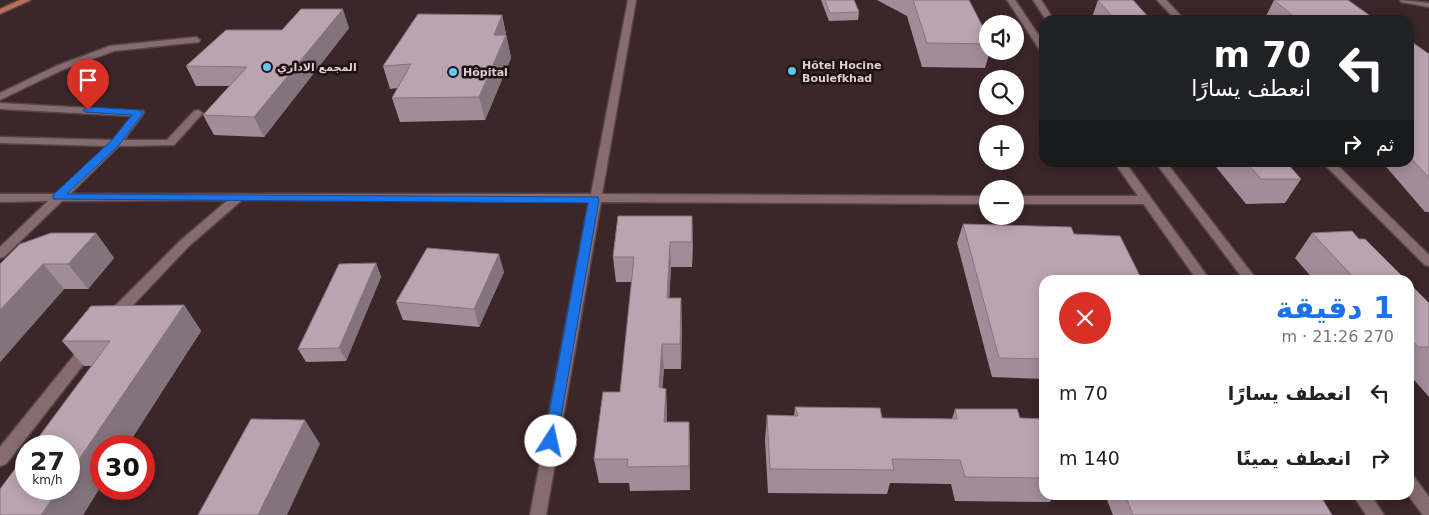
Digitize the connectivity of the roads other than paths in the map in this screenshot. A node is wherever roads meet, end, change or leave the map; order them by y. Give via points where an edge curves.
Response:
1 (28, 0) edge
2 (632, 0) edge
3 (1012, 0) edge
4 (1037, 0) edge
5 (1161, 0) edge
6 (1404, 0) edge
7 (1429, 5) edge
8 (0, 12) edge
9 (1047, 15) edge
10 (1176, 15) edge
11 (196, 40) dead end
12 (1039, 42) edge
13 (0, 97) edge
14 (0, 106) edge
15 (198, 113) dead end
16 (0, 140) edge
17 (116, 142) junction
18 (1123, 167) edge
19 (1164, 167) edge
20 (1332, 167) edge
21 (239, 196) junction
22 (57, 197) junction
23 (0, 198) edge
24 (594, 200) junction
25 (979, 200) edge
26 (1024, 200) edge
27 (1145, 200) junction
28 (0, 254) edge
29 (1429, 262) edge
30 (1200, 275) edge
31 (1247, 275) edge
32 (0, 459) edge
33 (1414, 490) edge
34 (1365, 500) edge
35 (1429, 510) edge
36 (538, 515) edge
37 (1376, 515) edge

1 - 8 main road
2 - 24 street
3 - 12 street
4 - 9 street
5 - 10 street
6 - 7 street
11 - 13 street via 113,48 59,68
14 - 17 street via 139,113
15 - 17 street via 170,143
16 - 17 street
17 - 22 street
18 - 27 street
19 - 31 street
20 - 29 street
21 - 22 street
21 - 24 street
21 - 32 street via 121,306
22 - 23 street
22 - 28 street
24 - 25 street
24 - 36 street
26 - 27 street
27 - 30 street
33 - 35 street
34 - 37 street

